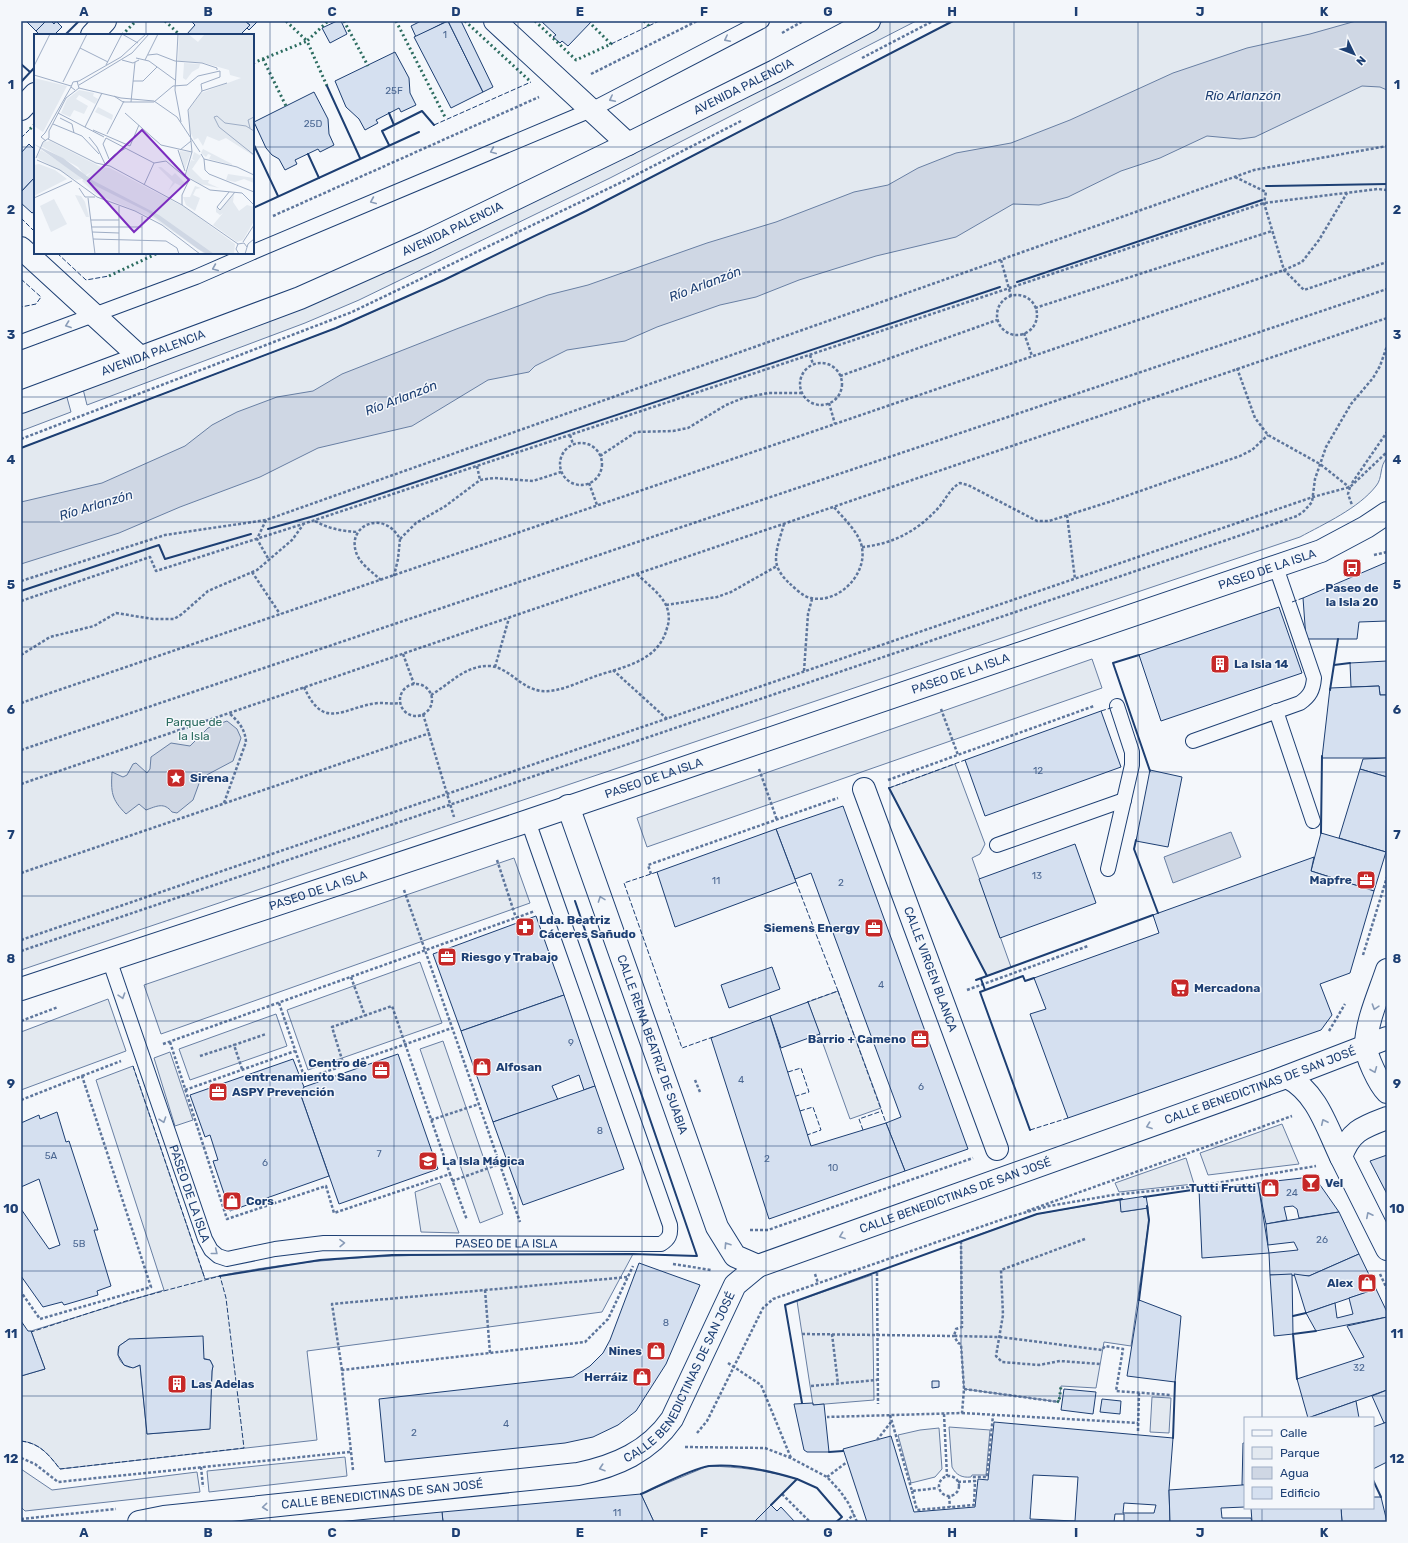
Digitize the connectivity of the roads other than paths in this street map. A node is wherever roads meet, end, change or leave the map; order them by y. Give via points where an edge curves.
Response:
1 (105, 21) edge
2 (495, 21) edge
3 (762, 21) edge
4 (869, 21) edge
5 (93, 34) edge
6 (34, 95) edge
7 (21, 109) edge
8 (591, 110) junction
9 (628, 144) junction
10 (21, 248) edge
11 (254, 252) edge
12 (250, 254) edge
13 (95, 316) junction
14 (21, 342) edge
15 (141, 358) junction
16 (21, 402) edge
17 (1387, 512) edge
18 (1276, 567) junction
19 (1117, 706) dead end
20 (1276, 711) junction
21 (1192, 741) dead end
22 (864, 789) dead end
23 (1124, 800) junction
24 (568, 806) junction
25 (528, 820) junction
26 (1313, 821) dead end
27 (998, 845) dead end
28 (1108, 869) dead end
29 (109, 960) junction
30 (1387, 970) edge
31 (21, 989) edge
32 (1387, 1038) edge
33 (1366, 1046) junction
34 (1287, 1076) junction
35 (1387, 1092) edge
36 (1387, 1118) edge
37 (998, 1149) dead end
38 (1332, 1161) junction
39 (1387, 1249) edge
40 (758, 1266) junction
41 (138, 1522) edge

1 - 5 main road
2 - 8 main road
3 -> 8 lane
4 - 9 main road, AVENIDA PALENCIA
6 - 7 main road
8 - 9 main road
8 -> 11 lane
9 - 15 main road, AVENIDA PALENCIA via 426,242 307,295
10 - 13 main road
12 -> 13 lane
13 -> 14 lane
13 - 15 main road
15 - 16 main road, AVENIDA PALENCIA
17 - 18 main road, PASEO DE LA ISLA via 1366,527 1322,551
18 - 20 lane via 1314,678 1313,688 1308,697 1300,703
18 - 24 main road, PASEO DE LA ISLA
19 - 23 lane via 1132,752 1132,765
20 - 21 lane
20 - 26 lane
22 - 37 main road, CALLE VIRGEN BLANCA
23 - 27 lane
23 - 28 lane
24 - 25 main road, PASEO DE LA ISLA
40 -> 24 main road, CALLE REINA BEATRIZ DE SUABIA via 736,1256 718,1227
25 - 29 main road, PASEO DE LA ISLA
29 -> 25 lane, PASEO DE LA ISLA via 205,1239 218,1256 228,1259 275,1249 324,1243 661,1244 671,1234 670,1225
29 - 31 main road, PASEO DE LA ISLA
30 -> 33 main road via 1370,1021
32 - 33 main road, CALLE BENEDICTINAS DE SAN JOSÉ
33 - 34 main road, CALLE BENEDICTINAS DE SAN JOSÉ
33 -> 35 main road via 1382,1086
38 -> 34 main road via 1312,1098 1303,1087
34 -> 40 main road, CALLE BENEDICTINAS DE SAN JOSÉ
36 - 38 main road via 1362,1128 1353,1135
39 -> 38 main road
40 -> 41 main road, CALLE BENEDICTINAS DE SAN JOSÉ via 736,1285 672,1419 656,1439 618,1462 578,1474 164,1517

